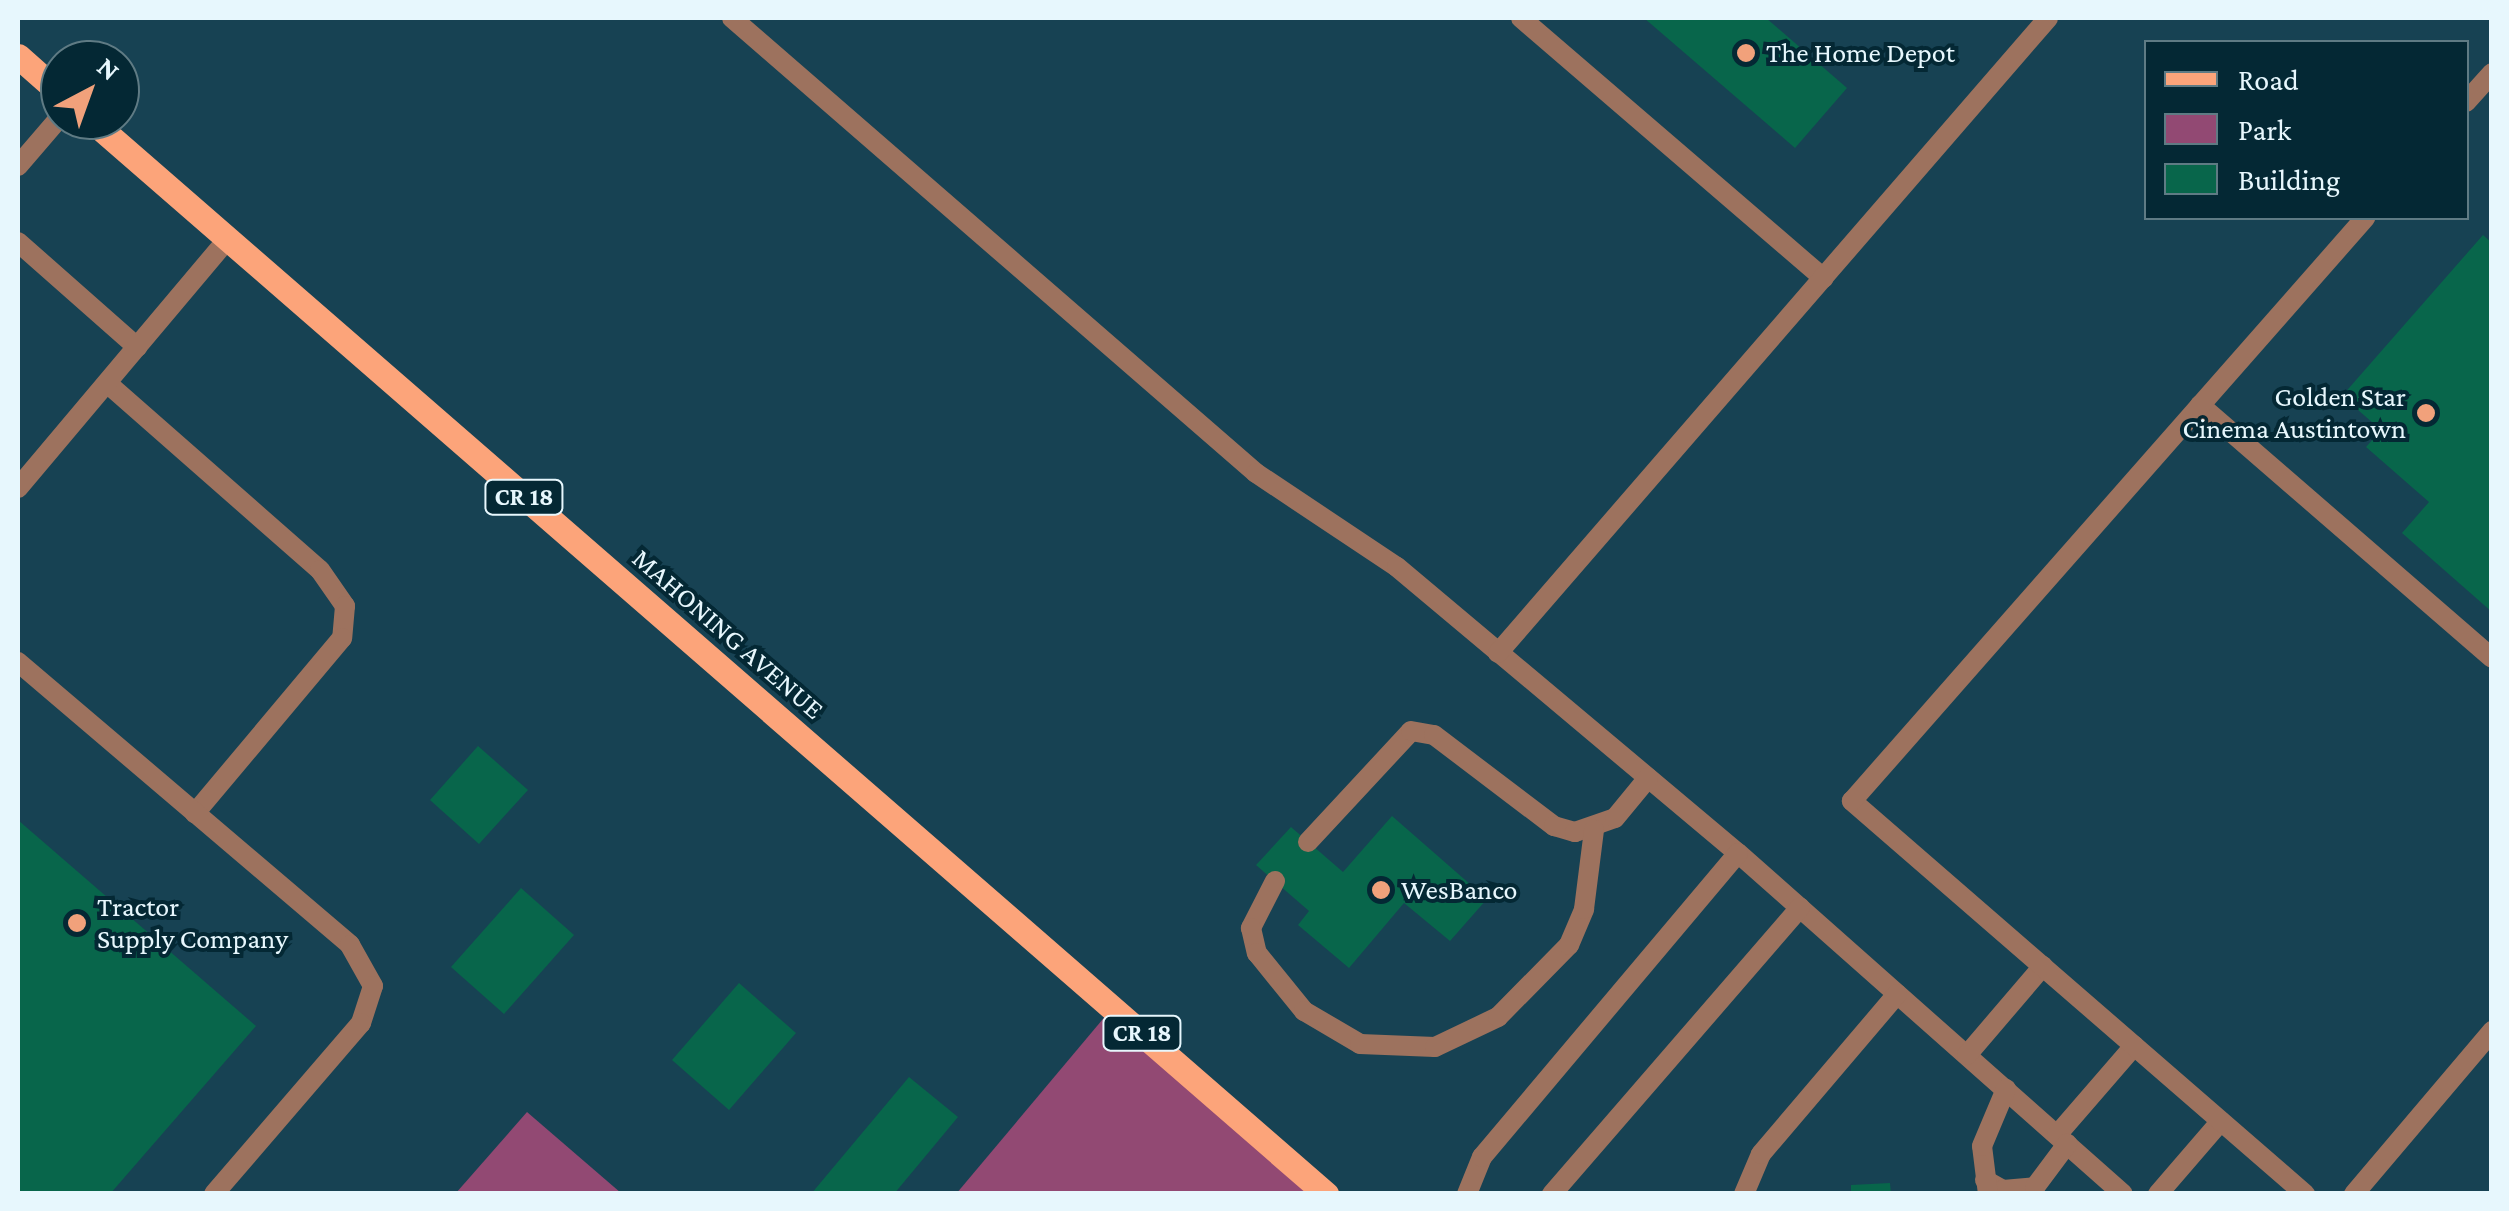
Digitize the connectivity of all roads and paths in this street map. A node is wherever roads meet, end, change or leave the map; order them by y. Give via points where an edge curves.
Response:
1 (732, 18) edge
2 (1521, 18) edge
3 (2048, 18) edge
4 (18, 56) edge
5 (2492, 73) edge
6 (40, 75) edge
7 (2469, 99) edge
8 (40, 140) edge
9 (114, 140) edge
10 (18, 166) edge
11 (2363, 220) edge
12 (228, 239) junction
13 (18, 242) edge
14 (1822, 278) junction
15 (136, 347) junction
16 (106, 382) junction
17 (2200, 406) junction
18 (18, 488) edge
19 (1498, 652) junction
20 (2492, 658) edge
21 (18, 662) edge
22 (1648, 778) junction
23 (195, 814) junction
24 (1594, 830) junction
25 (1308, 842) dead end
26 (1738, 853) junction
27 (1274, 881) dead end
28 (1800, 908) junction
29 (2043, 966) junction
30 (1897, 994) junction
31 (2492, 1031) edge
32 (2134, 1046) junction
33 (1967, 1056) junction
34 (2006, 1090) junction
35 (2221, 1121) junction
36 (2062, 1139) junction
37 (1987, 1187) edge
38 (214, 1194) edge
39 (1326, 1194) edge
40 (1466, 1194) edge
41 (1552, 1194) edge
42 (1744, 1194) edge
43 (2123, 1194) edge
44 (2158, 1194) edge
45 (2305, 1194) edge
46 (2354, 1194) edge

1 - 19 lane via 1256,473 1387,560
2 - 14 lane
3 - 14 lane
4 - 6 main road
5 - 7 lane
8 - 10 lane
9 - 12 main road, MAHONING AVENUE / CR 18
11 - 17 lane
12 - 15 lane
12 - 39 main road, MAHONING AVENUE / CR 18
13 - 15 lane
14 - 19 lane
15 - 16 lane
16 - 18 lane
16 - 23 lane via 320,570 345,606 342,638
17 - 20 lane
17 - 29 lane via 1852,802
19 - 22 lane
21 - 23 lane
22 - 24 lane
22 - 26 lane
23 - 38 lane via 350,945 373,986 361,1023
24 - 25 lane via 1554,826 1434,735 1400,736
24 - 27 lane via 1584,908 1569,945 1498,1017 1435,1047 1360,1044 1304,1011 1258,953 1251,928
26 - 28 lane
26 - 40 lane via 1482,1157
28 - 30 lane
28 - 41 lane
29 - 32 lane
29 - 33 lane
30 - 33 lane
30 - 42 lane via 1761,1154
31 - 46 lane
32 - 35 lane
32 - 36 lane
33 - 34 lane
34 - 36 lane
34 - 37 lane via 1987,1122
35 - 44 lane
35 - 45 lane
36 - 37 lane via 2026,1190
36 - 43 lane

